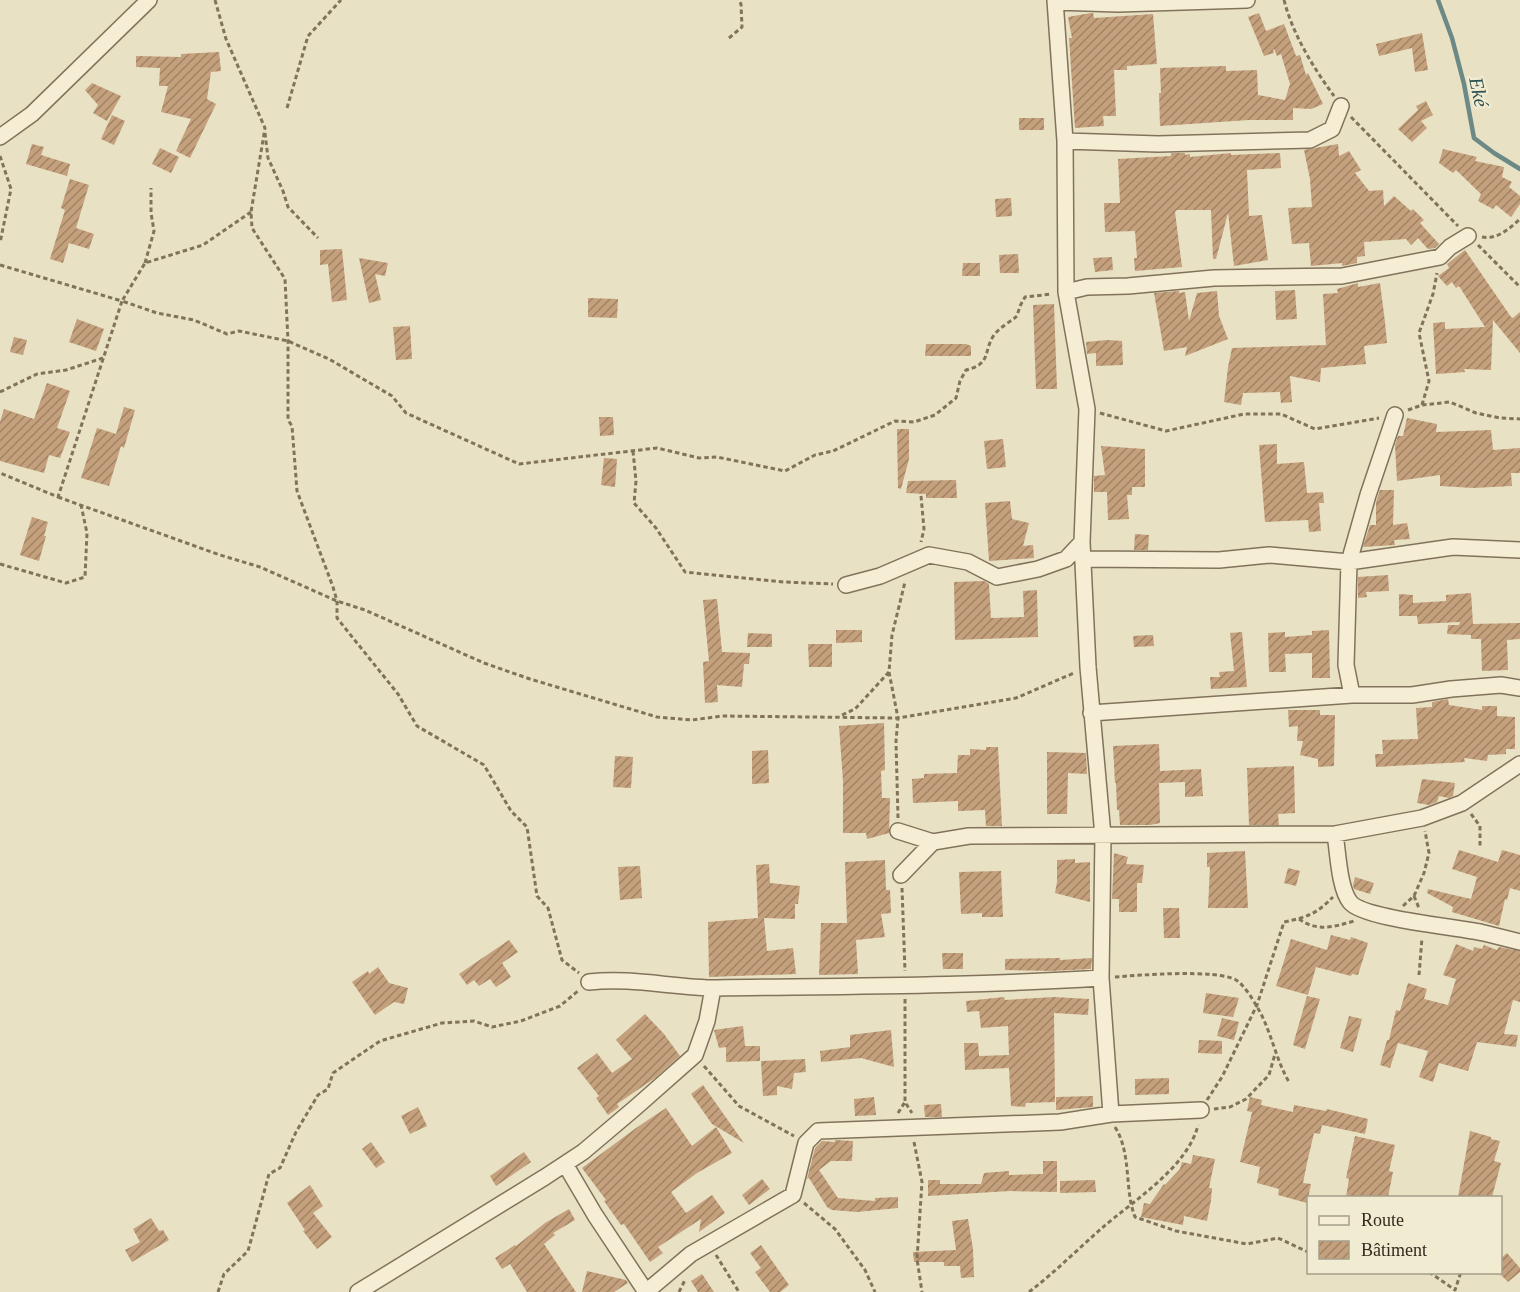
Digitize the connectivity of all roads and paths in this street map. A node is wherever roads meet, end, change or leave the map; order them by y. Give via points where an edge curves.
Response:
1 (148, 0) edge
2 (215, 0) edge
3 (341, 0) edge
4 (738, 0) edge
5 (1248, 0) edge
6 (1284, 0) edge
7 (1055, 1) edge
8 (729, 38) dead end
9 (1341, 106) junction
10 (287, 108) dead end
11 (265, 128) junction
12 (0, 136) edge
13 (1065, 141) junction
14 (0, 156) edge
15 (151, 188) dead end
16 (251, 212) junction
17 (1520, 219) edge
18 (1468, 236) junction
19 (318, 238) dead end
20 (0, 243) edge
21 (1440, 257) junction
22 (145, 263) junction
23 (0, 265) edge
24 (1520, 287) edge
25 (1066, 292) junction
26 (122, 301) junction
27 (288, 341) junction
28 (104, 358) junction
29 (0, 392) edge
30 (1422, 405) junction
31 (1087, 409) junction
32 (1395, 415) junction
33 (1520, 419) edge
34 (633, 451) junction
35 (0, 473) edge
36 (921, 496) dead end
37 (58, 497) junction
38 (81, 505) junction
39 (1082, 542) junction
40 (1520, 550) edge
41 (1083, 559) junction
42 (914, 561) junction
43 (1348, 562) junction
44 (0, 564) edge
45 (846, 585) joint
46 (337, 601) junction
47 (1088, 667) junction
48 (889, 672) junction
49 (1520, 688) edge
50 (1352, 695) junction
51 (1091, 713) junction
52 (838, 717) junction
53 (898, 718) junction
54 (1520, 764) edge
55 (1462, 803) junction
56 (1422, 818) junction
57 (898, 831) joint
58 (1335, 834) junction
59 (1103, 836) junction
60 (933, 842) junction
61 (1480, 846) dead end
62 (901, 875) joint
63 (1343, 887) junction
64 (1365, 910) junction
65 (1390, 917) junction
66 (1299, 919) junction
67 (1520, 942) edge
68 (1101, 978) junction
69 (589, 982) junction
70 (906, 984) junction
71 (713, 988) junction
72 (1257, 1005) junction
73 (1275, 1052) junction
74 (696, 1055) junction
75 (1289, 1082) dead end
76 (905, 1102) dead end
77 (1201, 1110) junction
78 (1111, 1114) junction
79 (911, 1128) junction
80 (806, 1143) junction
81 (565, 1164) junction
82 (793, 1195) junction
83 (1131, 1207) junction
84 (708, 1243) junction
85 (1307, 1251) edge
86 (1431, 1274) edge
87 (1460, 1274) edge
88 (1455, 1291) edge
89 (218, 1292) edge
90 (358, 1292) edge
91 (646, 1292) edge
92 (738, 1292) edge
93 (875, 1292) edge
94 (922, 1292) edge
95 (1029, 1292) edge

1 - 12 street via 32,114
2 - 11 path via 226,39
3 - 10 path via 308,36
4 - 8 path via 742,27
5 - 7 street via 1118,4
6 - 9 path via 1289,21 1316,72
7 - 13 street
9 - 13 street via 1332,129 1310,140 1158,144
9 - 18 path
11 - 16 path
11 - 19 path via 268,158 288,207
13 - 25 street
14 - 20 path via 11,189
15 - 22 path via 154,231
16 - 22 path via 202,245
16 - 27 path via 252,228 285,279
17 - 18 path via 1509,230 1490,238
18 - 21 street
18 - 24 path
21 - 25 street via 1342,276 1214,278 1087,287
21 - 30 path via 1433,294 1419,333 1429,381
22 - 26 path
23 - 26 path
25 - 31 street
25 - 34 path via 1025,297 1017,316 993,336 987,357 977,367 966,370 956,398 935,415 914,422 896,421 784,471 657,448
26 - 27 path via 195,320 227,334 239,332
26 - 28 path
27 - 34 path via 329,359 392,396 406,413 519,464
27 - 46 path via 288,420 292,426 297,492
28 - 29 path via 37,374
28 - 37 path
30 - 32 path
30 - 33 path via 1450,402 1476,413
31 - 32 path via 1166,431 1244,414 1281,414 1315,429
31 - 39 street
32 - 43 street
34 - 45 path via 634,503 685,572
35 - 37 path
36 - 42 path via 924,529
37 - 38 path
38 - 44 path via 87,533 84,577 66,583
38 - 46 path via 260,567
39 - 41 street
39 - 42 street via 1066,559 997,577 969,562 929,555
40 - 43 street via 1453,547
41 - 43 street via 1219,560 1269,555
41 - 47 street
42 - 45 street
42 - 48 path via 892,634
43 - 50 street via 1346,665
46 - 52 path via 484,663 657,717
46 - 69 path via 337,618 398,694 417,726 484,765 511,811 527,827 537,896 548,908 562,960
47 - 51 street
47 - 53 path via 1016,698
48 - 52 path via 855,709
48 - 53 path
49 - 50 street via 1501,685 1412,695
50 - 51 street
51 - 59 street
52 - 53 path
53 - 57 path
54 - 55 street
55 - 56 street
55 - 61 path via 1480,826
56 - 58 street
56 - 65 path via 1429,853 1424,873 1414,896
57 - 60 street
58 - 59 street
58 - 63 street
59 - 60 street via 969,836
59 - 68 street
60 - 62 street
62 - 70 path
63 - 64 street via 1350,903
63 - 66 path via 1319,911
64 - 65 street
64 - 66 path via 1354,921 1330,928 1308,925
65 - 67 street
66 - 72 path via 1284,922
68 - 70 street
68 - 72 path via 1160,973 1226,977 1237,980
68 - 78 street
69 - 71 street
69 - 89 path via 560,1006 521,1021 492,1027 474,1021 442,1023 380,1041 333,1073 328,1089 318,1095 280,1168 269,1174 248,1251 224,1274
70 - 71 street
70 - 76 path
71 - 74 street
72 - 73 path
72 - 77 path
73 - 75 path
73 - 77 path via 1269,1075 1246,1099 1230,1107
74 - 80 path via 739,1106
74 - 81 street
77 - 78 street
77 - 83 path via 1195,1138 1185,1154
78 - 79 street via 1060,1122
78 - 83 path via 1125,1156
79 - 80 street via 818,1131
79 - 94 path via 922,1182 917,1259
80 - 82 street
81 - 90 street
81 - 91 street
82 - 84 street
82 - 93 path via 835,1229 865,1270
83 - 85 path via 1135,1217 1176,1231 1247,1244 1278,1238
83 - 95 path
84 - 91 street
84 - 92 path
86 - 88 path
87 - 88 path

